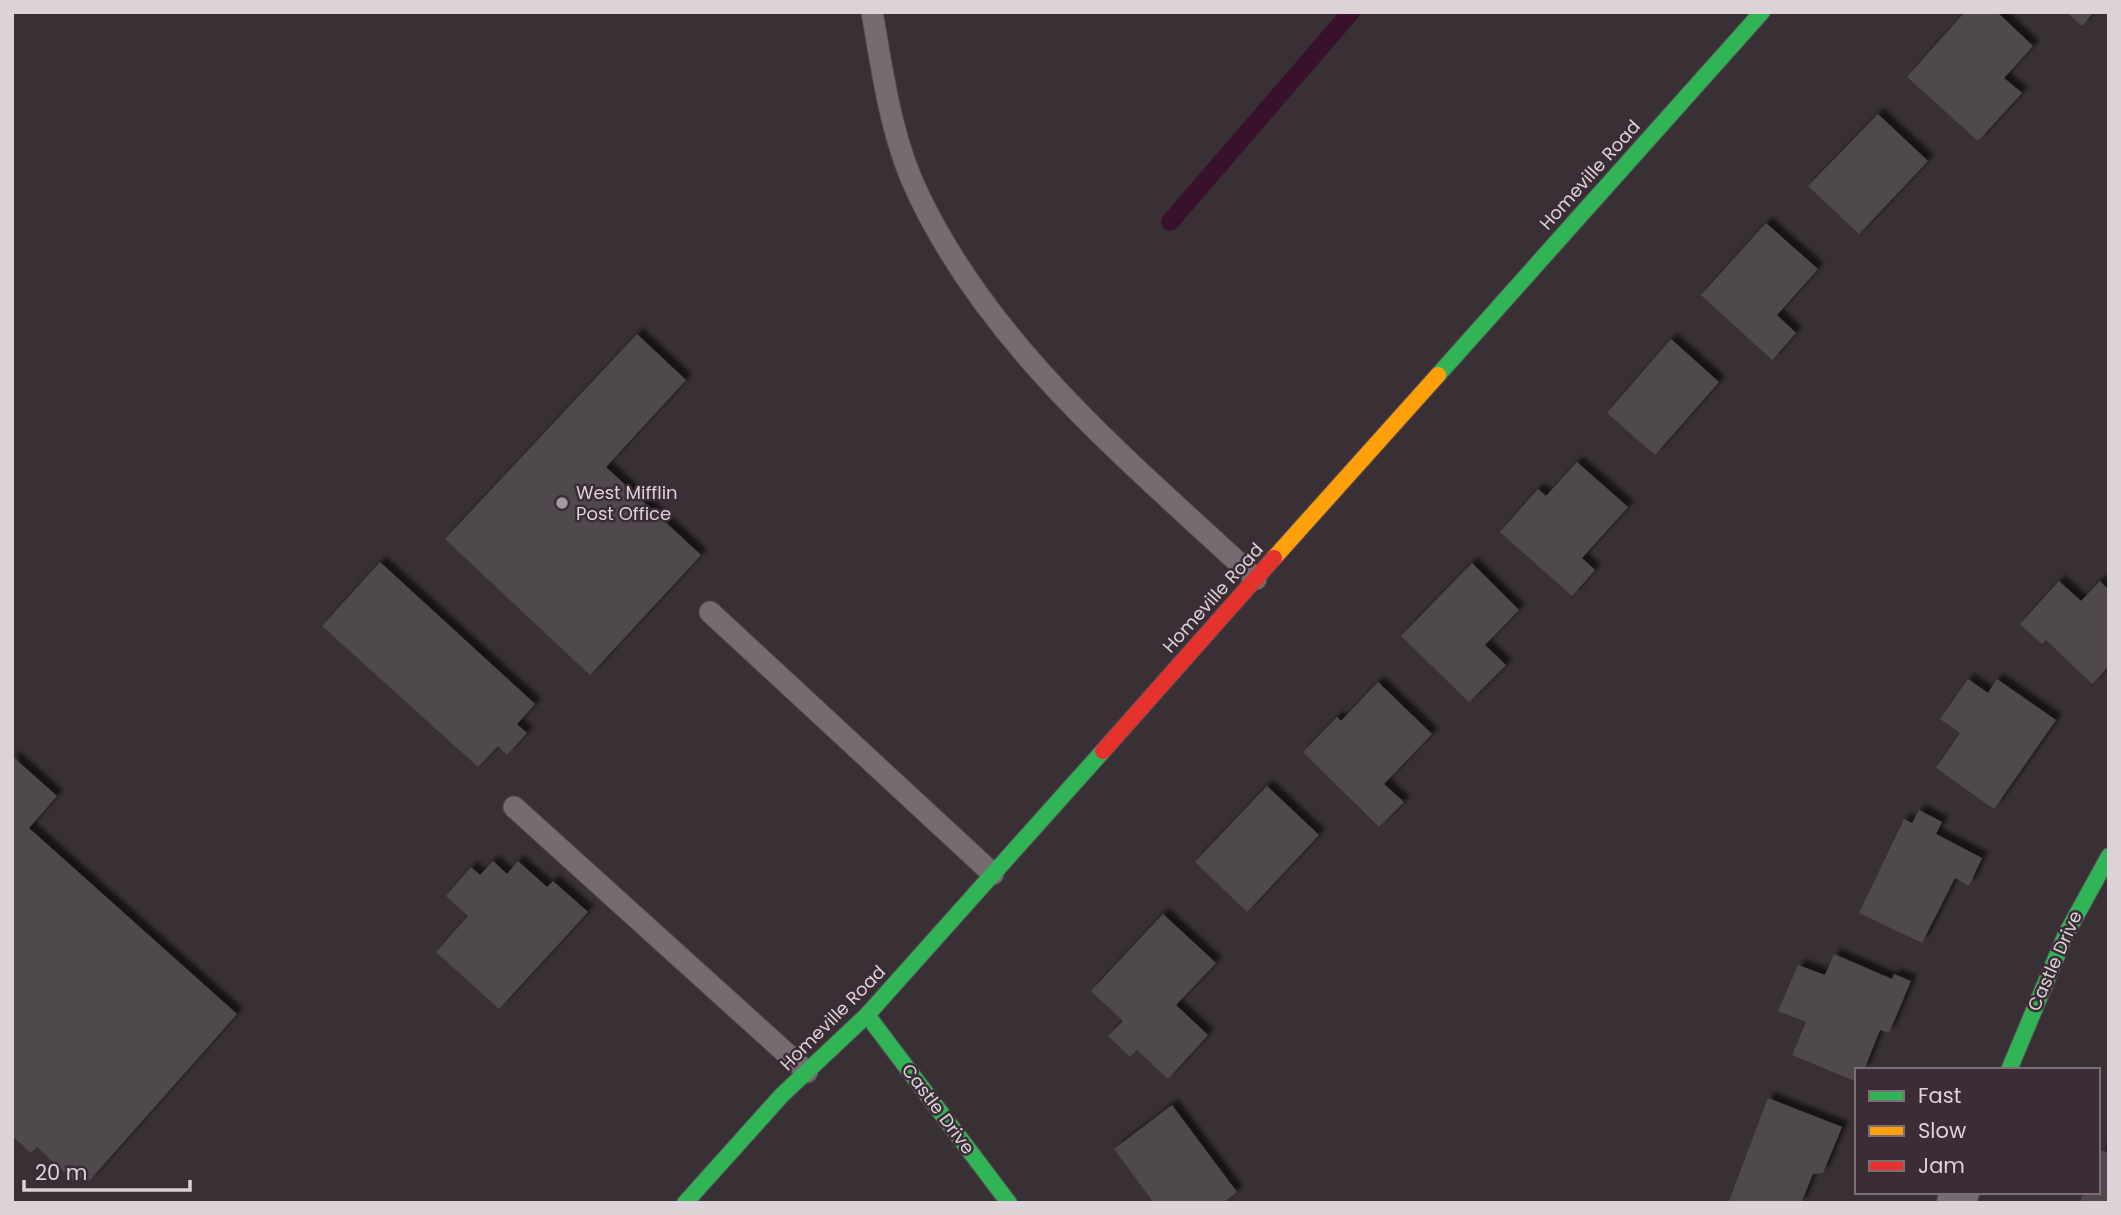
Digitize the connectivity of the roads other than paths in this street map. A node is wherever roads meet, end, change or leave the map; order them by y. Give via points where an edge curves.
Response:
1 (872, 12) edge
2 (1762, 12) edge
3 (1256, 579) junction
4 (710, 612) dead end
5 (514, 807) dead end
6 (2109, 856) edge
7 (993, 874) junction
8 (867, 1015) junction
9 (2010, 1068) edge
10 (807, 1072) junction
11 (685, 1203) edge
12 (1009, 1203) edge

1 - 3 lane via 888,109 918,194 956,265 1007,336 1075,408
2 - 3 street, Homeville Road
3 - 7 street, Homeville Road
4 - 7 lane
5 - 10 lane
6 - 9 street, Castle Drive via 2048,971
7 - 8 street, Homeville Road
8 - 10 street, Homeville Road
8 - 12 street, Castle Drive
10 - 11 street, Homeville Road

